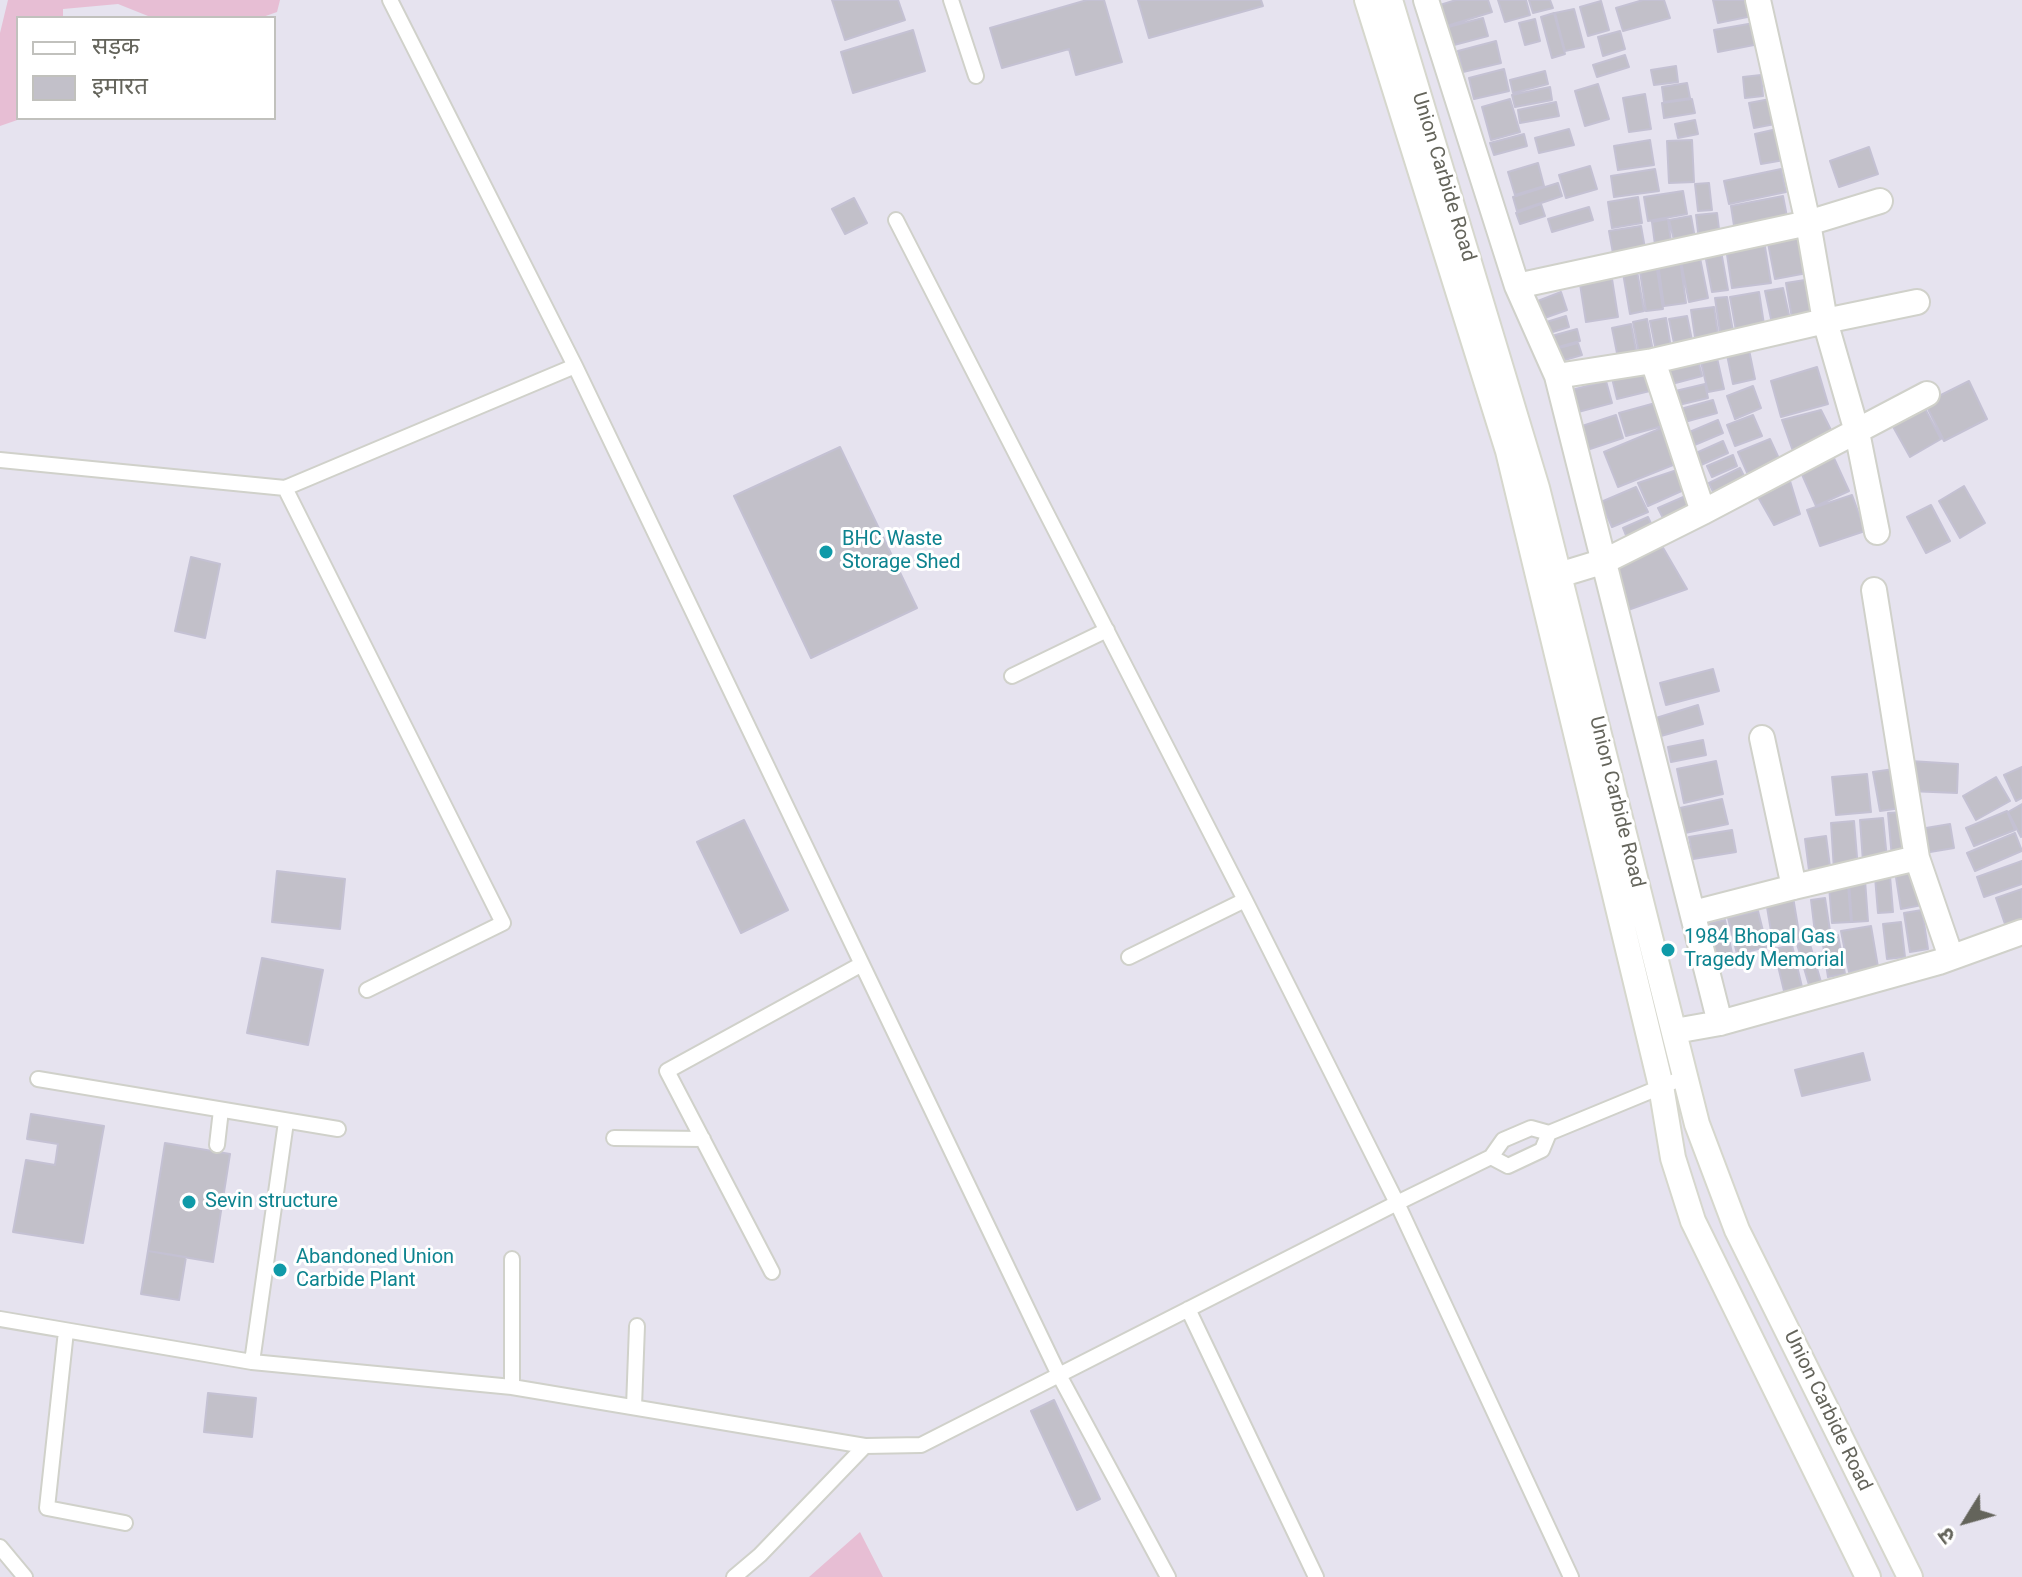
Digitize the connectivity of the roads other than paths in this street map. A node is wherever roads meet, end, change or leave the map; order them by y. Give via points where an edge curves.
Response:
1 (390, 0) edge
2 (951, 0) edge
3 (1367, 0) edge
4 (1390, 0) edge
5 (1426, 0) edge
6 (1758, 0) edge
7 (976, 76) dead end
8 (1880, 201) dead end
9 (896, 220) dead end
10 (1808, 223) junction
11 (1517, 286) junction
12 (1917, 302) dead end
13 (1825, 321) junction
14 (1653, 361) junction
15 (575, 366) junction
16 (1557, 376) junction
17 (1927, 394) dead end
18 (1857, 432) junction
19 (0, 460) edge
20 (285, 488) junction
21 (1703, 512) junction
22 (1877, 532) dead end
23 (1605, 561) junction
24 (1559, 575) junction
25 (1874, 590) dead end
26 (1107, 630) junction
27 (1012, 676) dead end
28 (1762, 738) dead end
29 (1917, 858) junction
30 (1794, 887) junction
31 (1245, 900) junction
32 (1693, 913) junction
33 (2022, 932) edge
34 (1129, 957) dead end
35 (1951, 957) junction
36 (862, 964) junction
37 (367, 990) dead end
38 (1720, 1023) junction
39 (1675, 1031) junction
40 (1685, 1077) junction
41 (38, 1079) dead end
42 (1661, 1086) junction
43 (221, 1110) junction
44 (286, 1122) junction
45 (338, 1129) dead end
46 (1549, 1133) junction
47 (614, 1138) dead end
48 (703, 1139) junction
49 (217, 1145) dead end
50 (1491, 1157) junction
51 (1397, 1203) junction
52 (512, 1259) dead end
53 (772, 1272) dead end
54 (1188, 1309) junction
55 (0, 1319) edge
56 (637, 1326) dead end
57 (66, 1331) junction
58 (252, 1362) junction
59 (1059, 1375) junction
60 (512, 1387) junction
61 (634, 1407) junction
62 (865, 1446) junction
63 (125, 1523) dead end
64 (0, 1547) edge
65 (25, 1577) edge
66 (734, 1577) edge
67 (1168, 1577) edge
68 (1316, 1577) edge
69 (1571, 1577) edge
70 (1868, 1577) edge
71 (1910, 1577) edge

1 - 15 lane
2 - 7 lane
3 - 42 street, Union Carbide Road via 1508,451
4 - 24 street, Union Carbide Road
5 - 11 street
6 - 10 street
8 - 10 street
9 - 26 lane
10 - 11 street
10 - 13 street
11 - 16 street
12 - 13 street
13 - 14 street
13 - 18 street
14 - 16 street
14 - 21 street
15 - 20 lane
15 - 36 lane
16 - 23 street
17 - 18 street
18 - 21 street
18 - 22 street
19 - 20 lane
20 - 37 lane via 503,923
21 - 23 street
23 - 24 street
23 - 32 street
24 - 39 street, Union Carbide Road
25 - 29 street
26 - 27 lane
26 - 31 lane
28 - 30 street
29 - 30 street
29 - 35 street
30 - 32 street
31 - 34 lane
31 - 51 lane
32 - 38 street
33 - 35 street
35 - 38 street
36 - 48 lane via 667,1071
36 - 59 lane
38 - 39 street
39 - 40 street, Union Carbide Road
40 - 42 lane
40 - 71 street, Union Carbide Road via 1737,1230
41 - 43 lane
42 - 46 lane
42 - 70 street, Union Carbide Road via 1673,1158 1693,1221
43 - 44 lane
43 - 49 lane
44 - 45 lane
44 - 58 lane
46 - 50 lane via 1531,1128 1503,1140
46 - 50 lane via 1542,1150 1508,1166
47 - 48 lane
48 - 53 lane
50 - 51 lane
51 - 54 lane
51 - 69 lane
52 - 60 lane
54 - 59 lane
54 - 68 lane
55 - 57 lane
56 - 61 lane
57 - 58 lane
57 - 63 lane via 47,1508
58 - 60 lane
59 - 62 lane via 921,1445
59 - 67 lane
60 - 61 lane
61 - 62 lane
62 - 66 lane
64 - 65 lane

